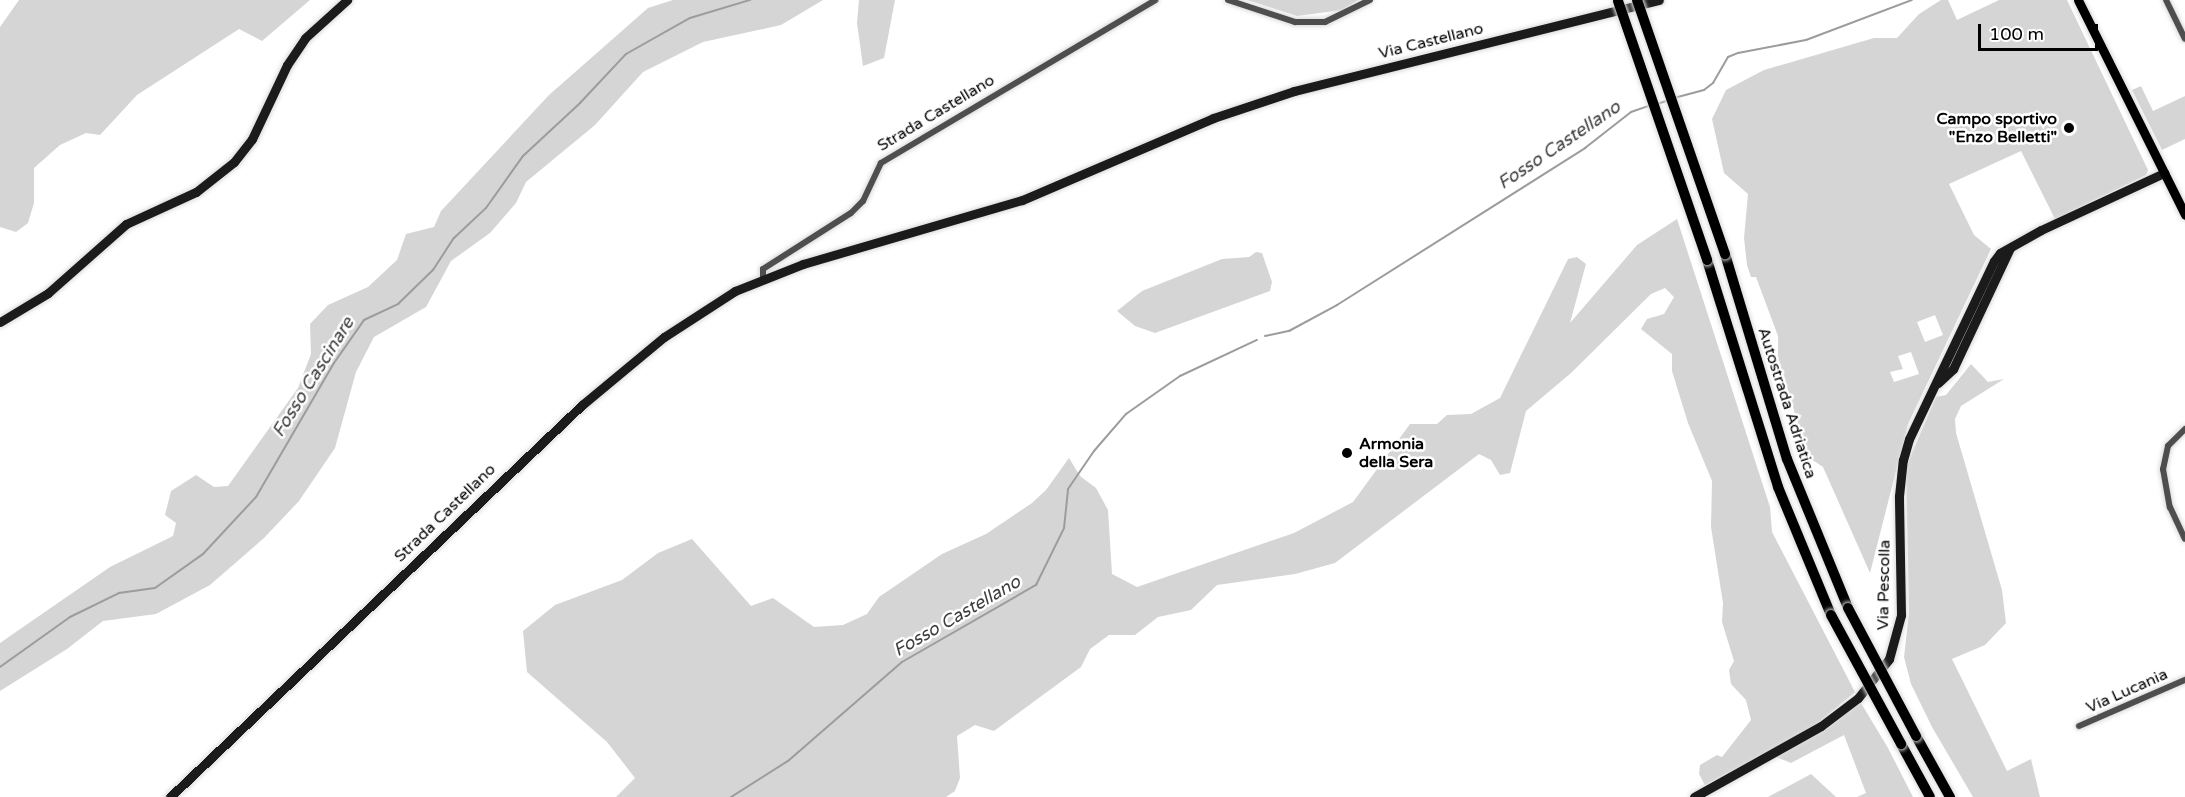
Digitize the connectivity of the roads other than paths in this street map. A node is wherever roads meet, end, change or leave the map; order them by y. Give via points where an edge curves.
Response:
1 (347, 0) edge
2 (1155, 0) edge
3 (1228, 0) edge
4 (1370, 0) edge
5 (1617, 0) edge
6 (1636, 0) edge
7 (1659, 0) edge
8 (2078, 0) edge
9 (2166, 0) edge
10 (2185, 39) edge
11 (1213, 118) joint
12 (2164, 173) junction
13 (2185, 215) edge
14 (763, 278) junction
15 (0, 322) edge
16 (2185, 429) edge
17 (2185, 539) edge
18 (2185, 680) edge
19 (2079, 726) dead end
20 (170, 797) edge
21 (1694, 797) edge
22 (1930, 797) edge
23 (1950, 797) edge

1 - 15 street via 305,38 252,139 234,162 196,192 126,224 48,293
2 - 14 street, Strada Castellano via 882,163 863,201 851,213 763,269
3 - 4 street via 1295,22 1325,22
5 - 22 highway, Autostrada Adriatica, bridge via 1707,260 1778,487 1832,615
6 - 23 highway, Autostrada Adriatica, bridge via 1725,254 1787,459 1848,608
7 - 11 street, Via Castellano via 1294,91
8 - 12 main road
9 - 10 street
11 - 14 street, Strada Castellano via 1022,200
12 - 13 main road
12 - 21 street, Via Pescolla via 2011,247 1953,369 1936,384 1909,439 1900,471 1901,615 1889,658 1858,698 1828,722
14 - 20 street, Strada Castellano via 701,311 582,405
16 - 17 street via 2168,446 2163,469 2170,507
18 - 19 street, Via Lucania

